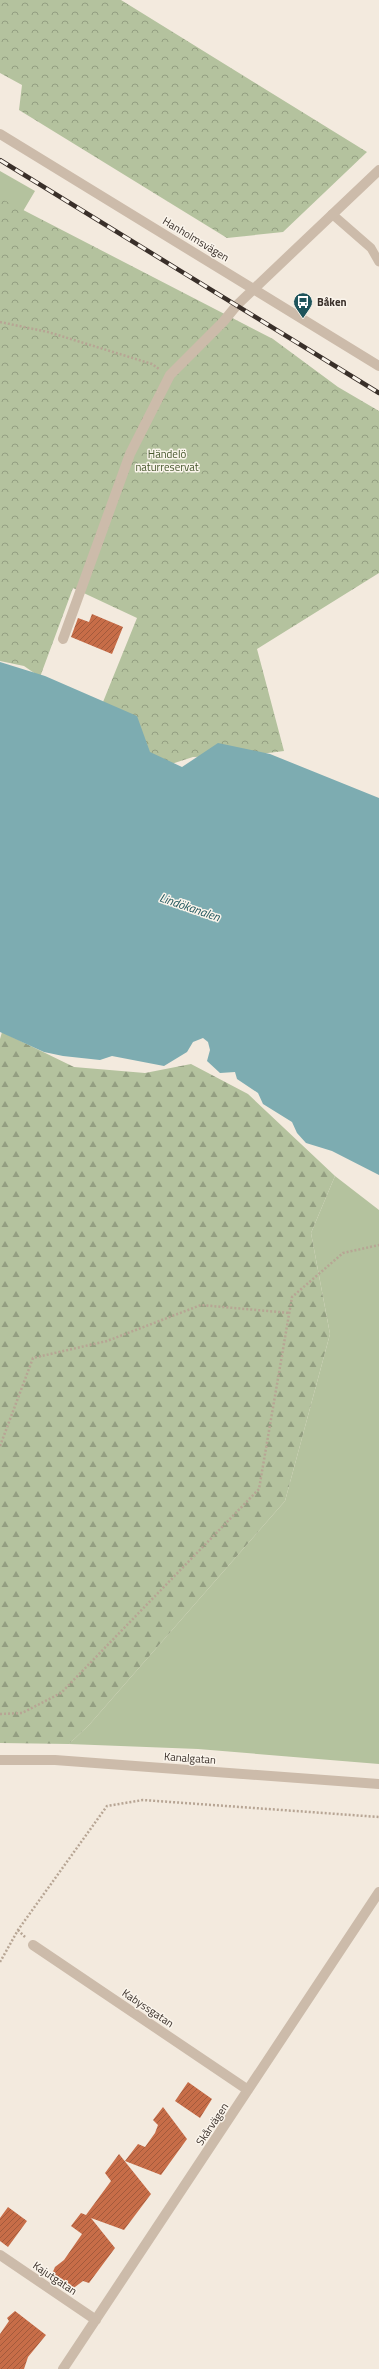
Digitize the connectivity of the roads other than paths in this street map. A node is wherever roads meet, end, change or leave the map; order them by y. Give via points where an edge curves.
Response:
1 (0, 134) edge
2 (379, 170) edge
3 (332, 214) junction
4 (379, 262) edge
5 (253, 289) junction
6 (379, 366) edge
7 (63, 639) dead end
8 (0, 1760) edge
9 (379, 1784) edge
10 (379, 1892) edge
11 (33, 1945) dead end
12 (248, 2090) junction
13 (0, 2255) edge
14 (96, 2320) junction
15 (63, 2369) edge

1 - 5 street, Hanholmsvägen
2 - 3 street
3 - 4 lane via 371,248
3 - 5 street
5 - 6 street, Hanholmsvägen
5 - 7 street via 170,375 130,454
8 - 9 street, Kanalgatan via 55,1760
10 - 12 street, Skårvägen
11 - 12 street, Kabyssgatan
12 - 14 street, Skårvägen
13 - 14 street, Kajutgatan
14 - 15 street, Skårvägen

